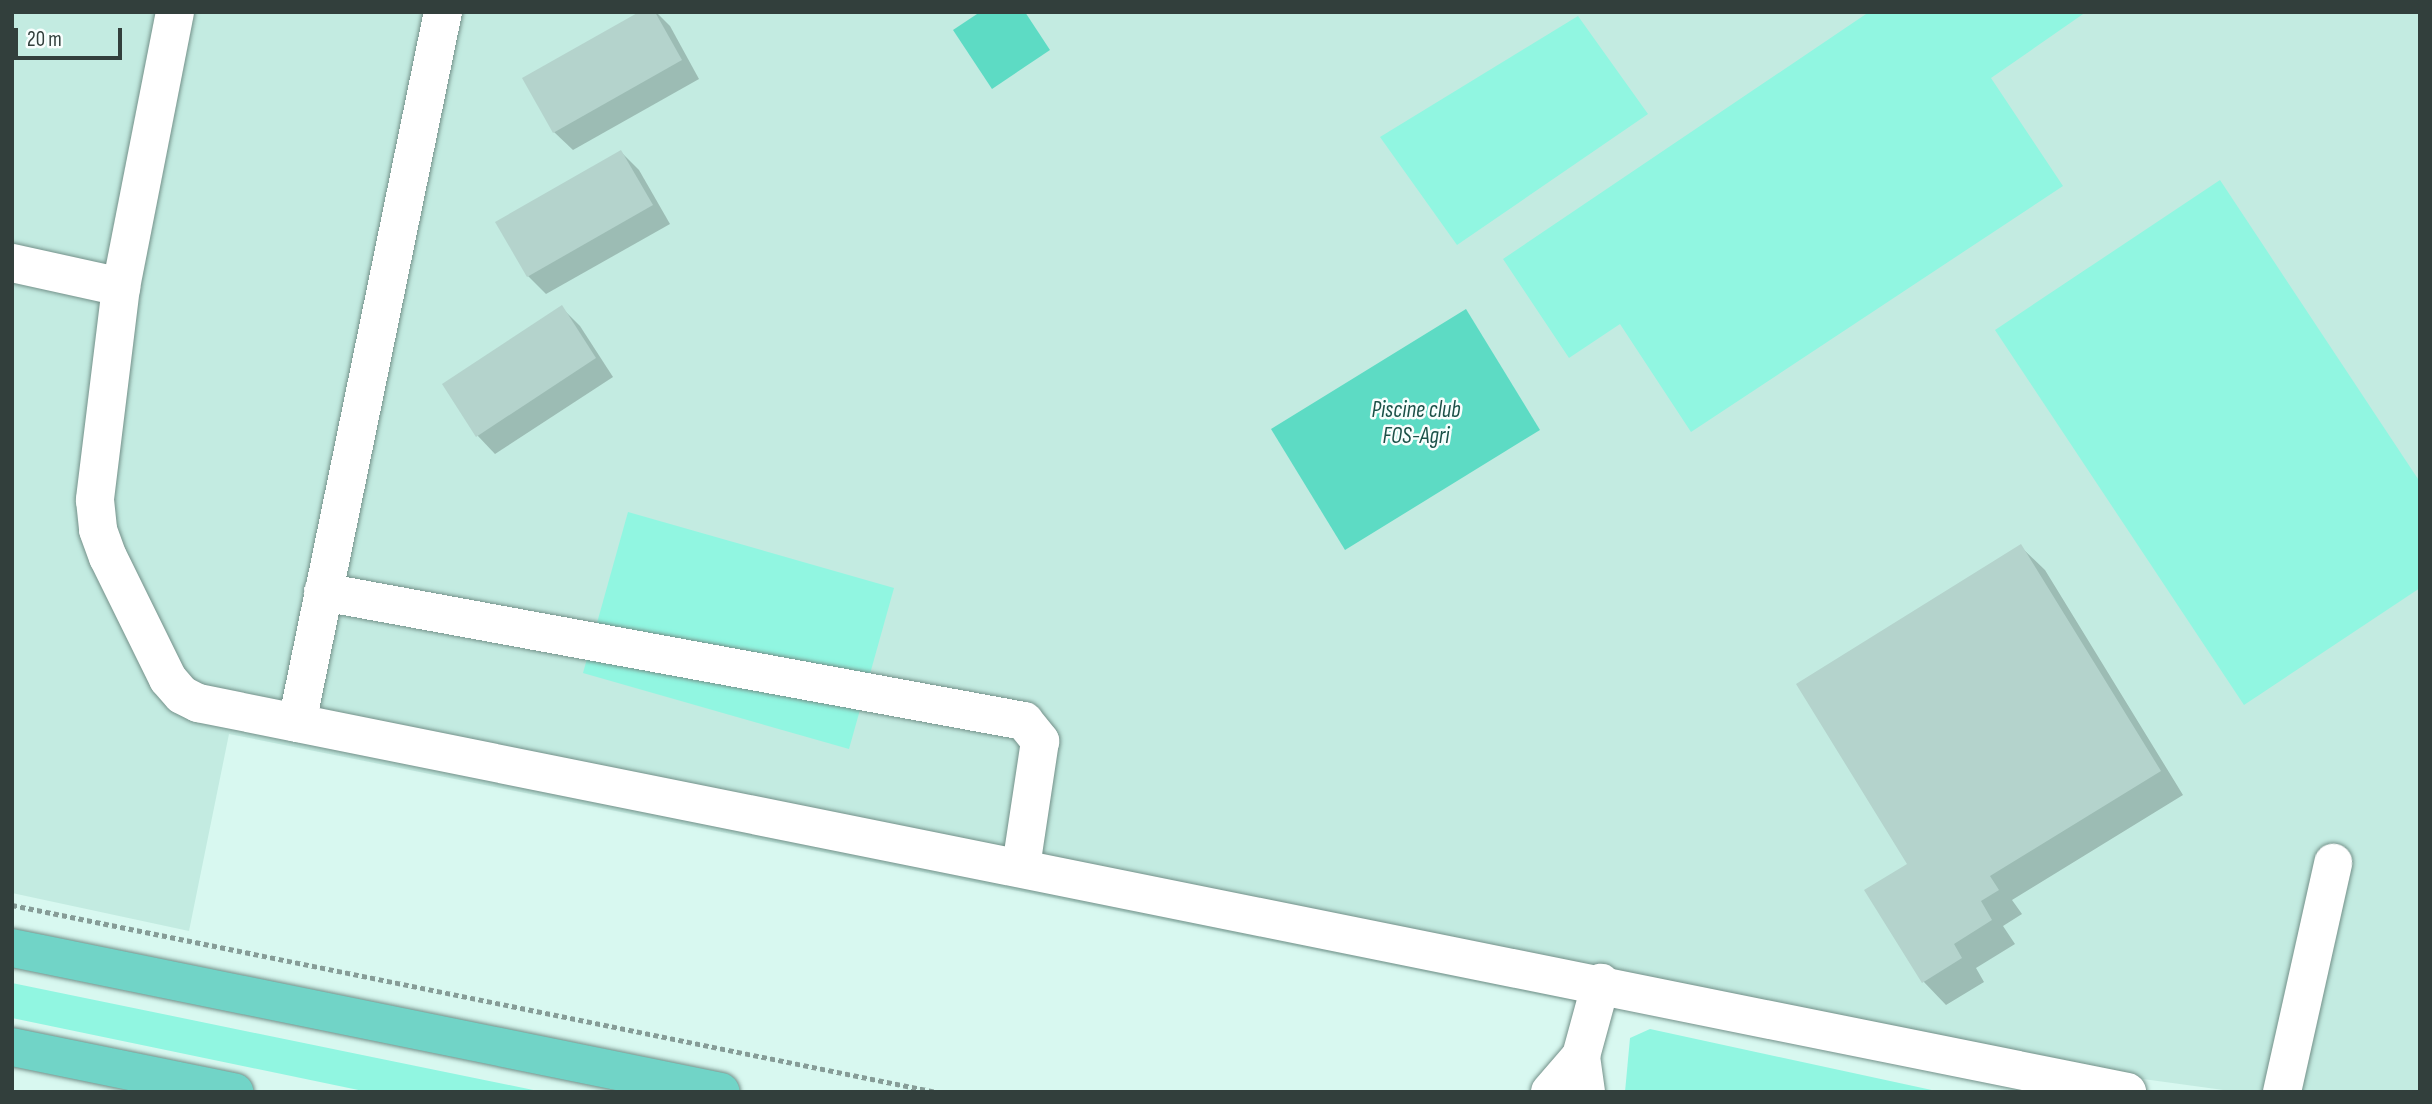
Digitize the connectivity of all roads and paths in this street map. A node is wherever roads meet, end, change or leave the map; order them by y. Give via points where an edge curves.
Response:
1 (175, 12) edge
2 (443, 12) edge
3 (12, 263) edge
4 (121, 286) junction
5 (323, 592) junction
6 (297, 723) junction
7 (2333, 863) dead end
8 (1021, 866) junction
9 (12, 905) edge
10 (12, 948) edge
11 (1601, 983) junction
12 (12, 1047) edge
13 (1583, 1074) edge
14 (234, 1092) edge
15 (721, 1092) edge
16 (936, 1092) edge
17 (1550, 1092) edge
18 (2127, 1092) edge
19 (2282, 1092) edge

1 - 4 street
2 - 5 street
3 - 4 street
4 - 6 street via 95,500 98,530 167,679 182,695 198,703
5 - 6 street
5 - 8 street via 1024,721 1040,741
6 - 8 street
7 - 19 street
8 - 11 street
9 - 16 path
10 - 15 main road
11 - 13 street
11 - 18 street
12 - 14 main road
13 - 17 street

